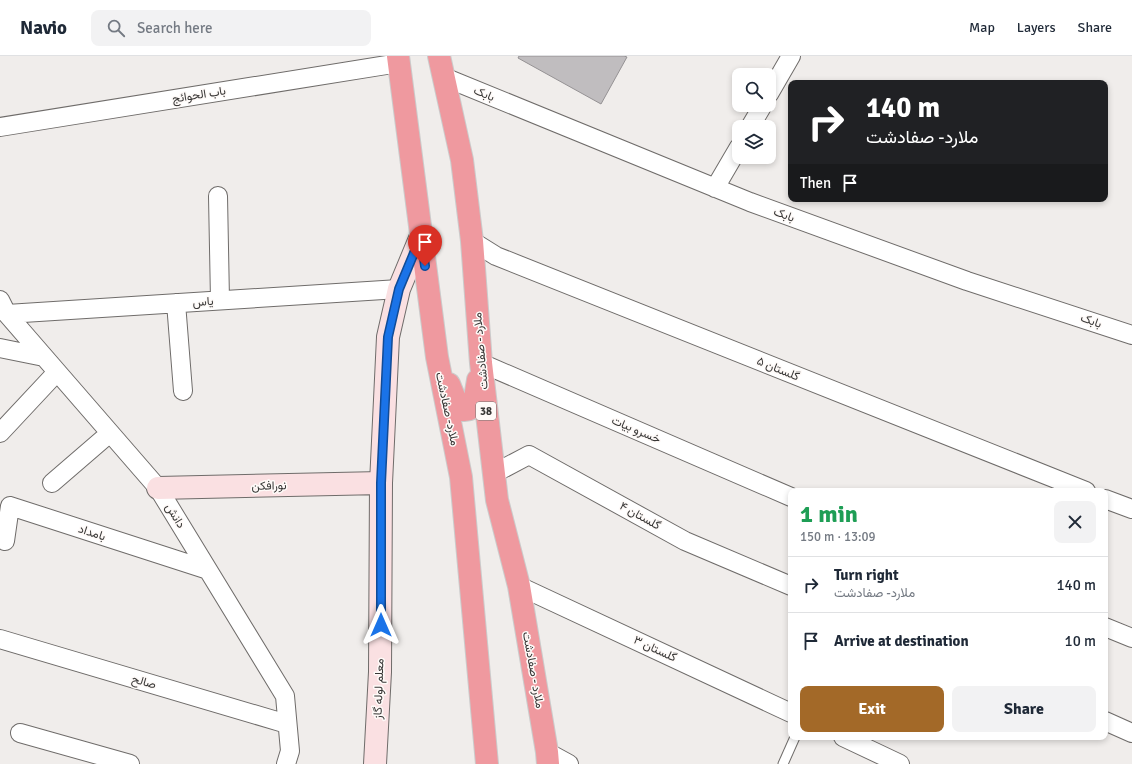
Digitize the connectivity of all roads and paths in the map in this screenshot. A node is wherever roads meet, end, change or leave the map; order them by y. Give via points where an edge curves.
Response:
1 (791, 56) edge
2 (398, 60) edge
3 (441, 66) edge
4 (776, 82) edge
5 (0, 127) edge
6 (732, 159) edge
7 (715, 188) junction
8 (218, 196) dead end
9 (421, 236) junction
10 (472, 241) junction
11 (399, 289) junction
12 (220, 300) junction
13 (176, 303) junction
14 (3, 307) edge
15 (1132, 335) edge
16 (0, 348) edge
17 (44, 357) junction
18 (437, 357) junction
19 (481, 363) junction
20 (57, 372) junction
21 (183, 391) dead end
22 (0, 433) edge
23 (110, 433) junction
24 (493, 474) junction
25 (461, 477) junction
26 (52, 483) dead end
27 (381, 483) junction
28 (158, 488) junction
29 (1078, 488) edge
30 (788, 495) edge
31 (497, 500) junction
32 (1108, 500) edge
33 (1132, 509) edge
34 (5, 540) dead end
35 (208, 570) junction
36 (788, 585) edge
37 (519, 586) junction
38 (1108, 628) edge
39 (1132, 638) edge
40 (0, 639) edge
41 (788, 712) edge
42 (1108, 722) edge
43 (287, 724) junction
44 (1132, 733) edge
45 (20, 734) dead end
46 (794, 740) edge
47 (849, 740) edge
48 (547, 758) edge
49 (130, 764) edge
50 (286, 764) edge
51 (376, 764) edge
52 (487, 764) edge
53 (569, 764) edge
54 (783, 764) edge
55 (900, 764) edge

1 - 4 street
2 - 5 street, باب الحوائج
2 - 9 highway, ملارد- صفادشت
3 - 7 street, بابک
3 - 10 highway, ملارد - صفادشت / 38 via 462,160
6 - 7 street
7 - 15 street, بابک via 967,281
8 - 12 street
9 - 11 street, معلم لوله گاز
9 - 18 highway, ملارد- صفادشت
10 - 19 highway, ملارد - صفادشت / 38
10 - 29 street, گلستان ۵ via 496,256
11 - 12 street, یاس
11 - 27 street, معلم لوله گاز via 388,337
12 - 13 street, یاس
13 - 14 street, یاس
13 - 21 street
14 - 17 street, دانش
16 - 17 street
17 - 20 street, دانش
18 - 19 highway via 455,399 463,410 470,409 474,404
18 - 25 highway, ملارد- صفادشت
19 - 24 highway, ملارد - صفادشت / 38
19 - 30 street, خسرو بیات
20 - 22 street
20 - 23 street, دانش
23 - 26 street
23 - 28 street, دانش
24 - 31 highway, ملارد - صفادشت / 38
24 - 36 street, گلستان ۴ via 529,455 685,541
25 - 31 highway via 465,437 478,439
25 - 52 highway, ملارد- صفادشت
27 - 28 street, نورافکن
27 - 51 street, معلم لوله گاز via 380,672
28 - 35 street, دانش
31 - 37 highway, ملارد - صفادشت / 38
32 - 33 street
34 - 35 street, بامداد via 10,506
35 - 43 street, دانش via 285,696
37 - 41 street, گلستان ۳
37 - 48 highway, ملارد - صفادشت / 38
38 - 39 street
40 - 43 street, صالح
42 - 44 street
43 - 50 street, دانش via 290,751
45 - 49 street
46 - 54 lane
47 - 55 street
48 - 53 street

